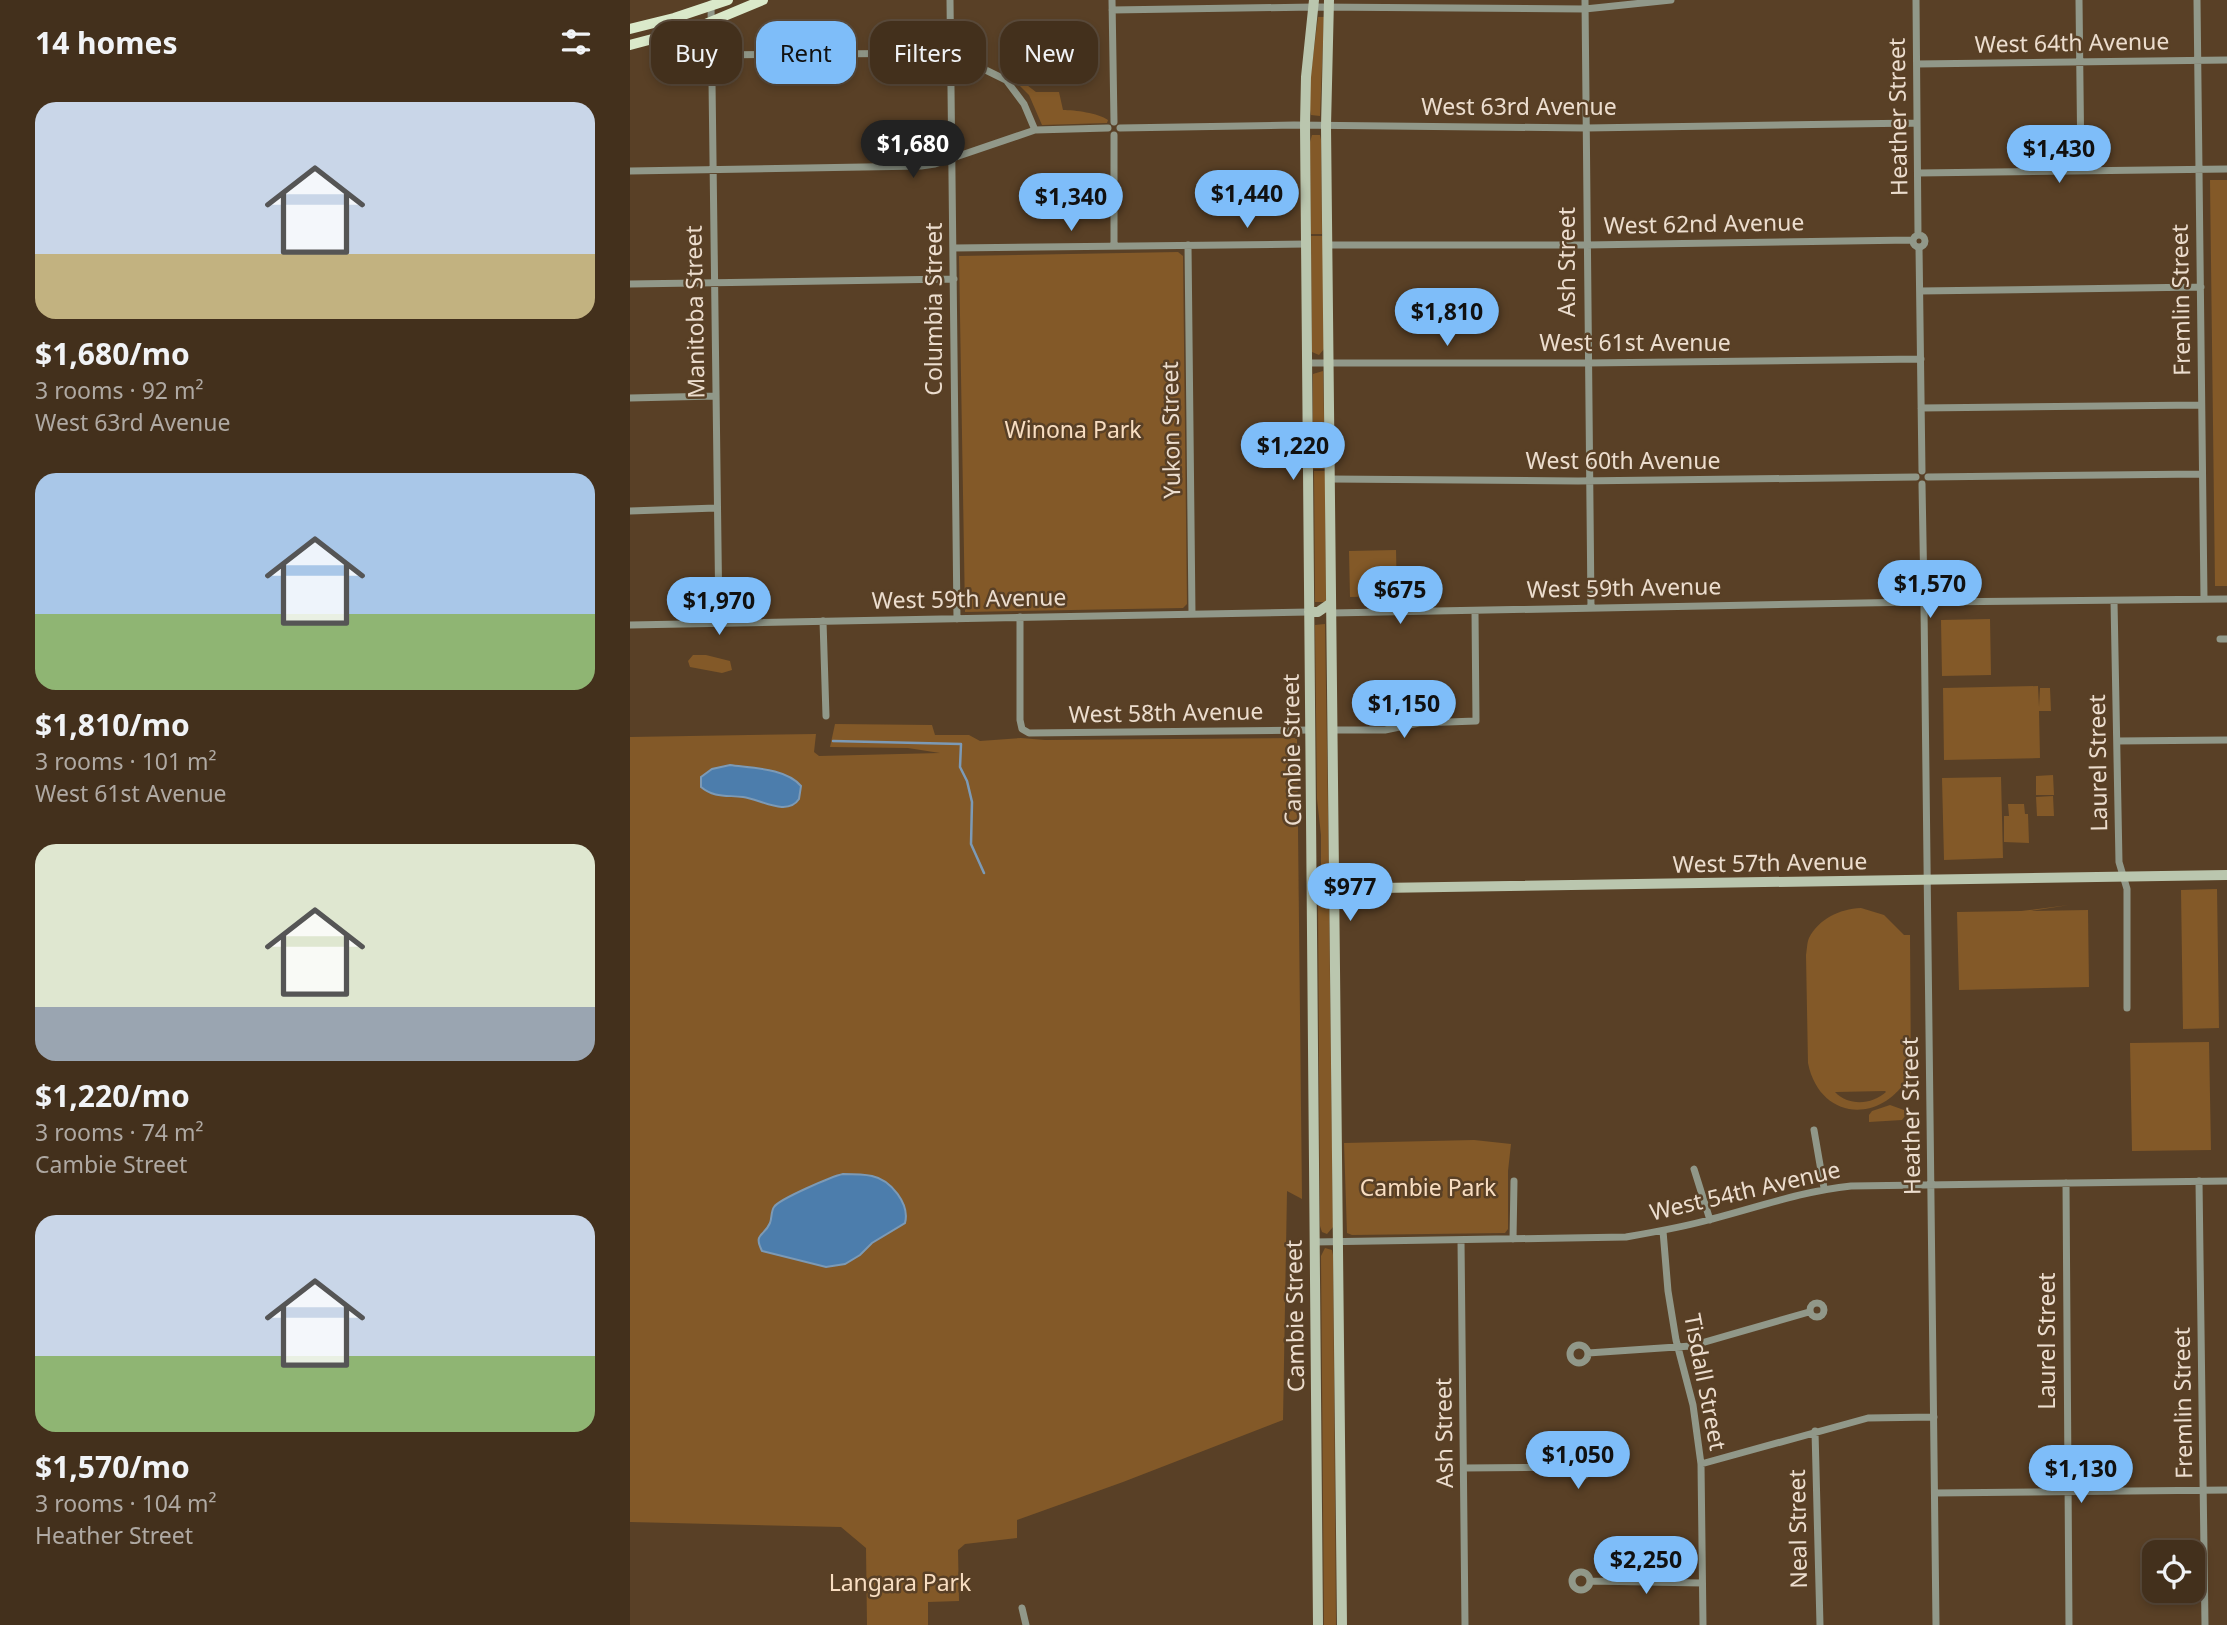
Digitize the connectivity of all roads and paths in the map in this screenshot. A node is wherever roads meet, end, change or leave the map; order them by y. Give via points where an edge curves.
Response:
1 (728, 0) edge
2 (763, 0) edge
3 (950, 0) edge
4 (1112, 0) edge
5 (1585, 0) edge
6 (1671, 0) edge
7 (1916, 0) edge
8 (2079, 0) edge
9 (2197, 0) edge
10 (711, 3) edge
11 (1314, 3) edge
12 (1329, 4) edge
13 (1585, 9) junction
14 (1112, 10) junction
15 (710, 21) edge
16 (715, 21) edge
17 (950, 21) edge
18 (630, 29) edge
19 (651, 39) edge
20 (630, 45) edge
21 (870, 53) edge
22 (742, 55) edge
23 (2227, 60) edge
24 (2198, 61) junction
25 (2080, 62) junction
26 (1917, 64) junction
27 (986, 70) edge
28 (711, 84) edge
29 (952, 84) edge
30 (1917, 123) junction
31 (1305, 125) junction
32 (1326, 125) junction
33 (1114, 126) junction
34 (1586, 128) junction
35 (1035, 130) junction
36 (953, 158) junction
37 (2199, 169) junction
38 (2227, 169) edge
39 (712, 170) junction
40 (630, 171) edge
41 (2081, 171) junction
42 (1918, 173) junction
43 (1915, 237) junction
44 (1307, 244) junction
45 (1188, 245) junction
46 (1327, 245) junction
47 (1586, 245) junction
48 (1114, 246) junction
49 (954, 248) junction
50 (954, 279) junction
51 (715, 283) junction
52 (630, 284) edge
53 (2201, 287) junction
54 (1920, 290) junction
55 (1921, 359) junction
56 (1308, 363) junction
57 (1328, 363) junction
58 (1587, 363) junction
59 (716, 397) junction
60 (630, 398) edge
61 (2202, 405) junction
62 (1921, 408) junction
63 (2202, 474) junction
64 (1922, 475) junction
65 (1330, 479) junction
66 (1588, 481) junction
67 (716, 508) junction
68 (630, 511) edge
69 (2204, 599) junction
70 (2227, 599) edge
71 (2114, 601) junction
72 (1924, 602) junction
73 (1591, 608) junction
74 (1475, 611) junction
75 (1314, 612) junction
76 (1331, 613) junction
77 (1192, 614) junction
78 (1020, 617) junction
79 (957, 619) junction
80 (823, 621) junction
81 (719, 623) junction
82 (630, 625) edge
83 (826, 716) dead end
84 (1311, 730) junction
85 (1332, 730) junction
86 (2227, 740) edge
87 (2117, 741) junction
88 (2227, 875) edge
89 (2123, 877) junction
90 (1927, 880) junction
91 (1313, 889) junction
92 (1334, 889) junction
93 (2127, 1008) dead end
94 (1814, 1130) dead end
95 (1695, 1169) dead end
96 (1514, 1181) dead end
97 (2199, 1181) junction
98 (2227, 1181) edge
99 (2066, 1183) junction
100 (1931, 1185) junction
101 (1824, 1188) junction
102 (1710, 1220) junction
103 (1663, 1231) junction
104 (1513, 1239) junction
105 (1461, 1240) junction
106 (1314, 1242) junction
107 (1338, 1242) junction
108 (1809, 1312) dead end
109 (1679, 1348) junction
110 (1588, 1353) dead end
111 (1934, 1417) junction
112 (1815, 1431) junction
113 (1701, 1464) junction
114 (1570, 1467) dead end
115 (1464, 1468) junction
116 (2203, 1490) junction
117 (2227, 1490) edge
118 (2068, 1492) junction
119 (1935, 1493) junction
120 (1591, 1581) dead end
121 (1702, 1583) junction
122 (1022, 1608) dead end
123 (1026, 1625) edge
124 (1318, 1625) edge
125 (1342, 1625) edge
126 (1465, 1625) edge
127 (1703, 1625) edge
128 (1819, 1625) edge
129 (1936, 1625) edge
130 (2069, 1625) edge
131 (2205, 1625) edge

1 - 10 main road
2 - 16 main road
3 - 17 street, Columbia Street
4 - 14 street
5 - 13 street, Ash Street
6 - 13 street
7 - 26 street, Heather Street
8 - 25 street
9 - 24 street, Fremlin Street
10 - 15 street, Manitoba Street
10 - 18 main road
11 - 12 street
11 - 14 street
11 - 31 main road, Cambie Street
12 - 13 street
12 - 32 main road, Cambie Street
13 - 34 street, Ash Street
14 - 33 street
19 - 20 main road
21 - 22 street
23 - 24 street, West 64th Avenue
24 - 25 street, West 64th Avenue
24 - 37 street, Fremlin Street
25 - 26 street, West 64th Avenue
25 - 41 street
26 - 30 street, Heather Street
27 - 35 street via 1006,80 1024,104
28 - 39 street, Manitoba Street
29 - 36 street, Columbia Street
30 - 34 street, West 63rd Avenue
30 - 42 street, Heather Street
31 - 32 street, West 63rd Avenue
31 - 33 street, West 63rd Avenue
31 - 44 main road, Cambie Street
32 - 34 street, West 63rd Avenue
32 - 46 main road, Cambie Street
33 - 35 street, West 63rd Avenue
33 - 48 street via 1109,132 1114,135
34 - 47 street, Ash Street
35 - 36 street, West 63rd Avenue
36 - 39 street, West 63rd Avenue via 921,166
36 - 49 street, Columbia Street
37 - 38 street
37 - 41 street
37 - 53 street, Fremlin Street
39 - 40 street, West 63rd Avenue
39 - 51 street, Manitoba Street
41 - 42 street
42 - 43 street, Heather Street
43 - 47 street, West 62nd Avenue
43 - 54 street
44 - 45 street
44 - 56 main road, Cambie Street
45 - 48 street
45 - 77 street, Yukon Street
46 - 47 street, West 62nd Avenue
46 - 57 main road, Cambie Street
47 - 58 street, Ash Street
48 - 49 street
49 - 50 street, Columbia Street
50 - 51 street
50 - 79 street, Columbia Street
51 - 52 street
51 - 59 street, Manitoba Street
53 - 54 street
53 - 61 street, Fremlin Street
54 - 55 street
55 - 58 street, West 61st Avenue
55 - 62 street
56 - 57 street, West 61st Avenue
56 - 75 main road, Cambie Street
57 - 58 street, West 61st Avenue
57 - 65 main road, Cambie Street
58 - 66 street, Ash Street
59 - 60 street
59 - 67 street, Manitoba Street
61 - 62 street
61 - 63 street, Fremlin Street
62 - 64 street
63 - 64 street, West 60th Avenue
63 - 69 street, Fremlin Street
64 - 66 street, West 60th Avenue
64 - 72 street, Heather Street via 1918,482 1922,484
65 - 66 street, West 60th Avenue
65 - 76 main road, Cambie Street
66 - 73 street, Ash Street
67 - 68 street
67 - 81 street, Manitoba Street
69 - 70 street, West 59th Avenue
69 - 71 street, West 59th Avenue
71 - 72 street, West 59th Avenue
71 - 87 street, Laurel Street
72 - 73 street, West 59th Avenue
72 - 90 street, Heather Street
73 - 74 street, West 59th Avenue
74 - 76 street, West 59th Avenue
74 - 85 street via 1476,721
75 - 76 main road
75 - 76 main road
75 - 77 street, West 59th Avenue
75 - 84 main road, Cambie Street
76 - 85 main road, Cambie Street
77 - 78 street, West 59th Avenue
78 - 79 street, West 59th Avenue
78 - 84 street, West 58th Avenue via 1020,720 1022,729 1034,734
79 - 80 street, West 59th Avenue
80 - 81 street, West 59th Avenue
80 - 83 street
81 - 82 street, West 59th Avenue
84 - 91 main road, Cambie Street
85 - 92 main road, Cambie Street
86 - 87 street
87 - 89 street, Laurel Street
88 - 89 main road, West 57th Avenue
89 - 90 main road, West 57th Avenue
89 - 93 street, Laurel Street via 2127,889
90 - 92 main road, West 57th Avenue
90 - 100 street, Heather Street
91 - 92 main road, West 57th Avenue
91 - 106 main road, Cambie Street
92 - 107 main road, Cambie Street
94 - 101 street
95 - 102 street
96 - 104 street
97 - 98 street, West 54th Avenue
97 - 99 street, West 54th Avenue
97 - 116 street, Fremlin Street
99 - 100 street, West 54th Avenue
99 - 118 street, Laurel Street
100 - 101 street, West 54th Avenue
100 - 111 street, Heather Street
101 - 102 street, West 54th Avenue
102 - 103 street, West 54th Avenue
103 - 104 street, West 54th Avenue via 1598,1238
103 - 109 street, Tisdall Street
104 - 105 street, West 54th Avenue
105 - 107 street, West 54th Avenue
105 - 115 street, Ash Street
106 - 107 street, West 54th Avenue
106 - 124 main road, Cambie Street
107 - 125 main road, Cambie Street
108 - 109 street
109 - 110 street
109 - 113 street, Tisdall Street
111 - 112 street via 1868,1418
111 - 119 street, Heather Street
112 - 113 street
112 - 128 street, Neal Street
113 - 121 street, Tisdall Street
114 - 115 street
115 - 126 street, Ash Street
116 - 117 street
116 - 118 street
116 - 131 street, Fremlin Street
118 - 119 street
118 - 130 street, Laurel Street
119 - 129 street, Heather Street
120 - 121 street
121 - 127 street, Tisdall Street
122 - 123 street

